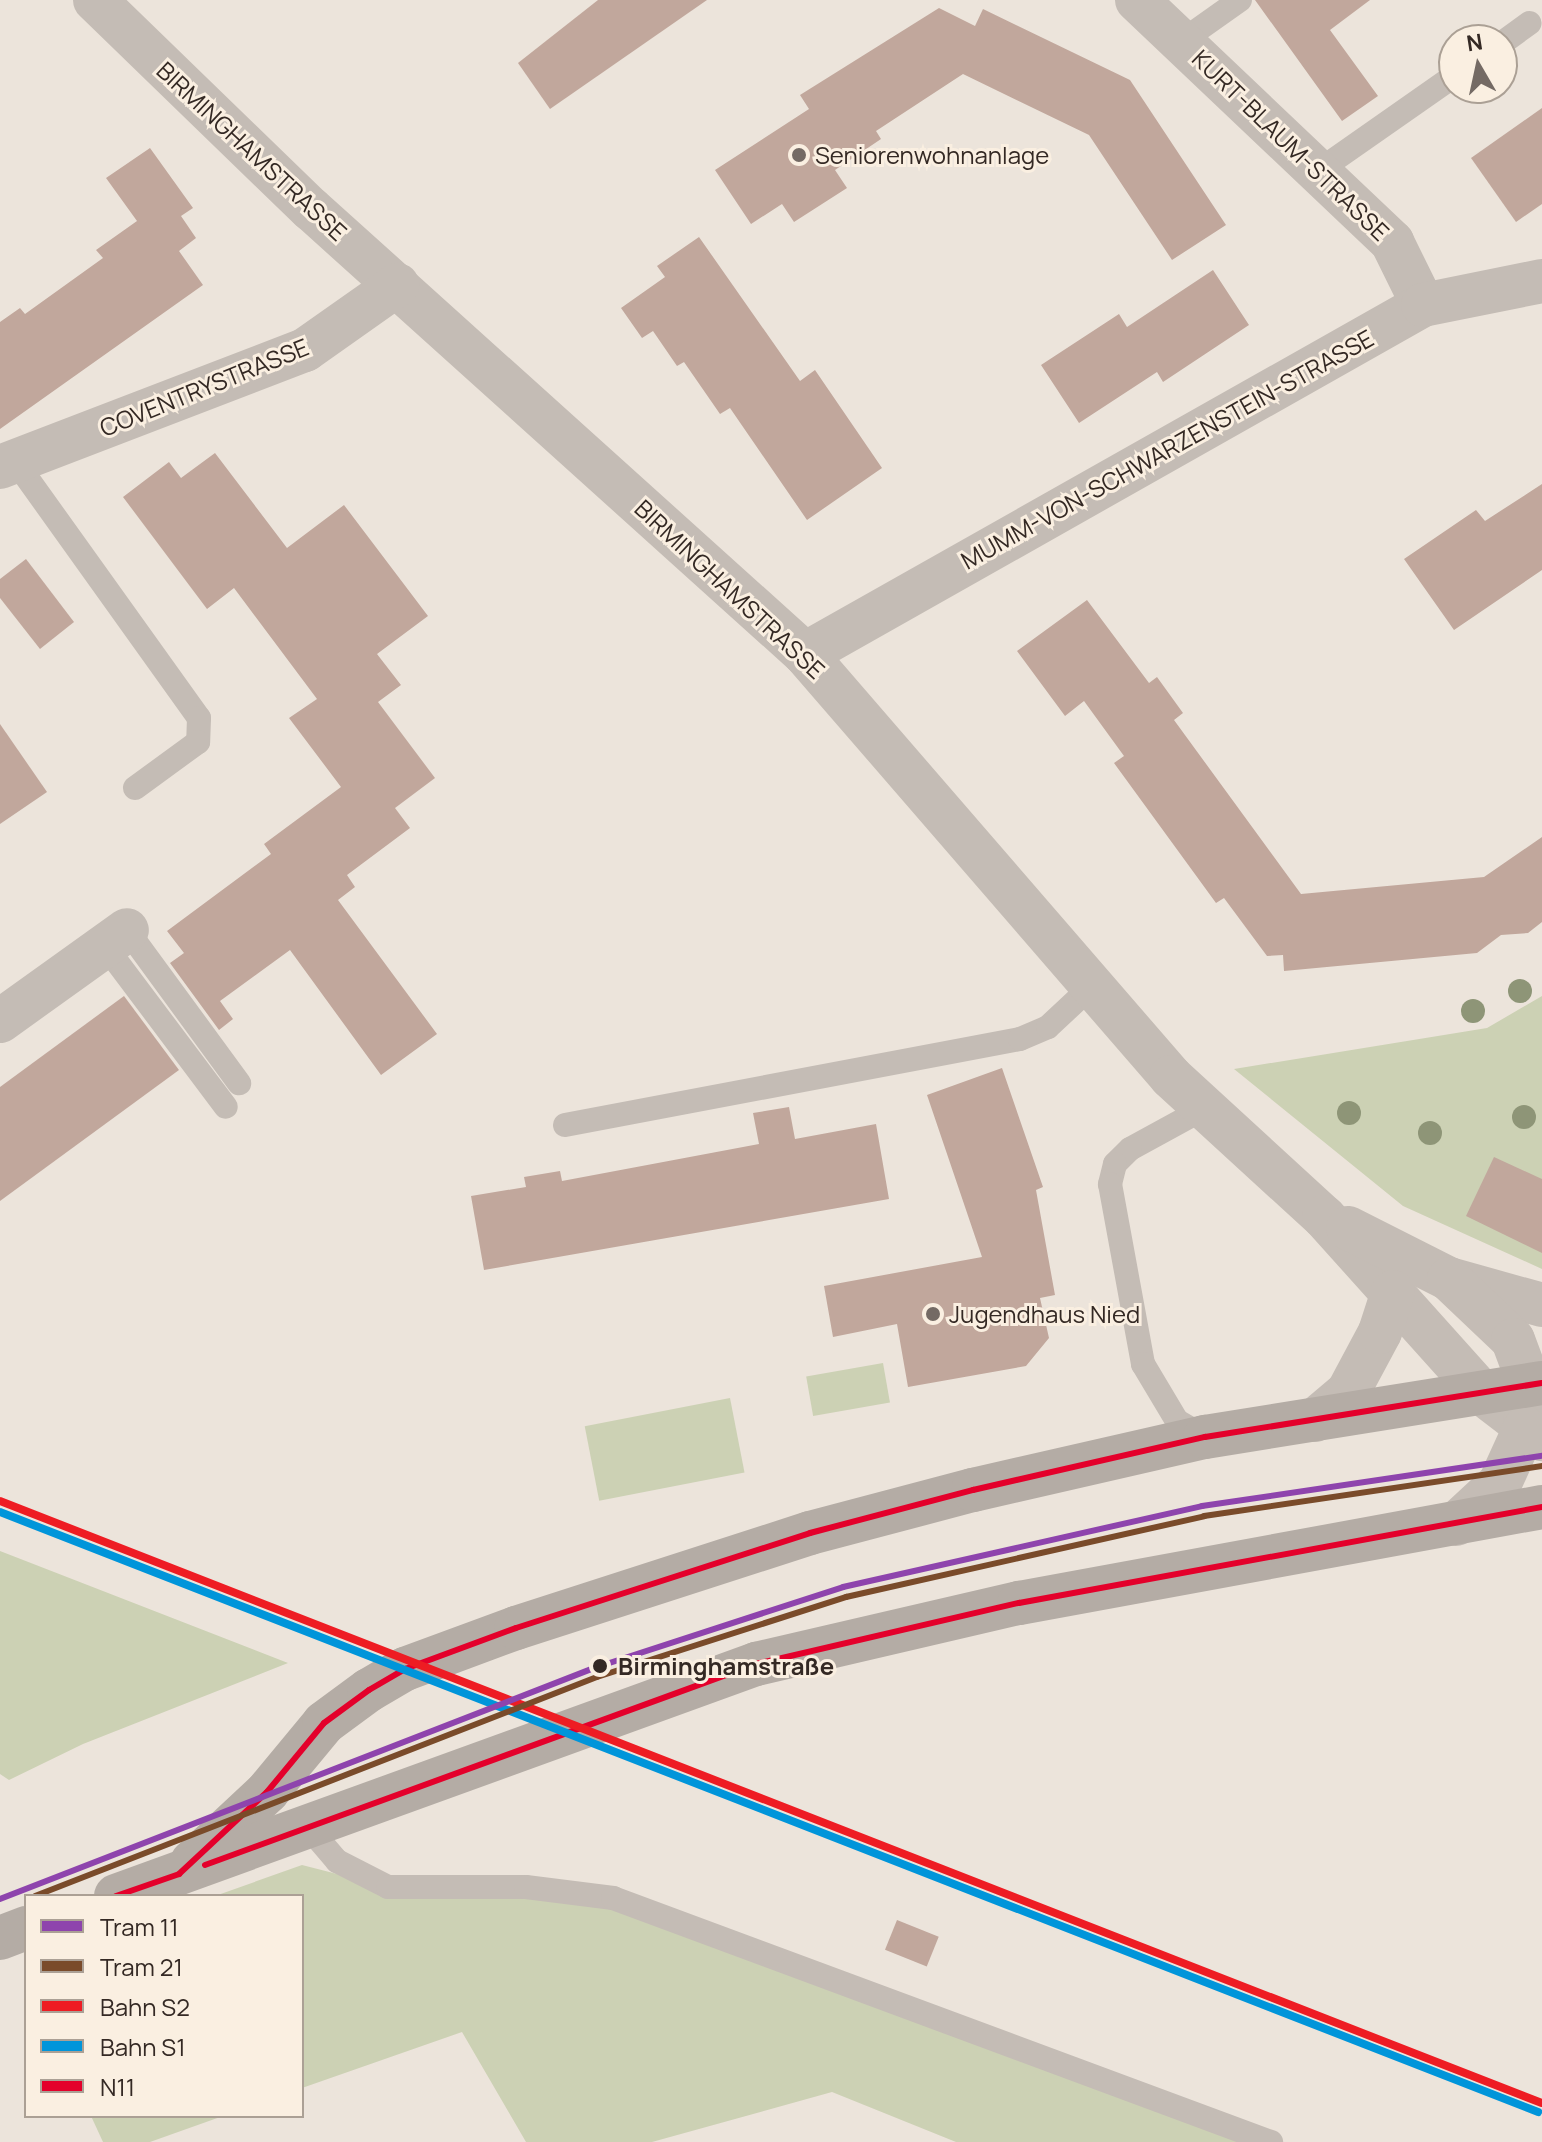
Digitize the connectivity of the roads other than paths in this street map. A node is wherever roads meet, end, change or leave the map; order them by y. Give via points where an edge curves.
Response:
1 (95, 0) edge
2 (1137, 0) edge
3 (1240, 0) edge
4 (1530, 23) dead end
5 (1518, 32) edge
6 (1182, 41) junction
7 (1438, 87) edge
8 (1321, 169) junction
9 (1542, 281) edge
10 (397, 285) junction
11 (1423, 305) junction
12 (8, 464) edge
13 (805, 654) junction
14 (135, 788) dead end
15 (116, 938) junction
16 (1092, 986) junction
17 (2, 1015) edge
18 (239, 1083) dead end
19 (226, 1107) dead end
20 (1205, 1108) junction
21 (565, 1125) dead end
22 (1324, 1217) junction
23 (1449, 1279) junction
24 (1393, 1292) junction
25 (1542, 1305) edge
26 (1535, 1383) edge
27 (1482, 1393) junction
28 (1315, 1420) junction
29 (1533, 1433) edge
30 (1205, 1437) junction
31 (1542, 1507) edge
32 (1456, 1524) junction
33 (308, 1827) junction
34 (179, 1874) junction
35 (122, 1894) edge
36 (24, 1929) edge
37 (0, 1938) edge
38 (1271, 2142) edge

1 - 10 street, BIRMINGHAMSTRASSE
2 - 6 street, KURT-BLAUM-STRASSE
3 - 6 lane
4 - 5 lane
6 - 8 street, KURT-BLAUM-STRASSE
7 - 8 lane
8 - 11 street, KURT-BLAUM-STRASSE via 1392,242
9 - 11 street, MUMM-VON-SCHWARZENSTEIN-STRASSE
10 - 12 street, COVENTRYSTRASSE via 305,350
10 - 13 street, BIRMINGHAMSTRASSE
11 - 13 street, MUMM-VON-SCHWARZENSTEIN-STRASSE
12 - 14 lane via 199,718 198,742
13 - 16 street, BIRMINGHAMSTRASSE
15 - 17 street
15 - 18 lane
15 - 19 lane
16 - 20 street, BIRMINGHAMSTRASSE
16 - 21 lane via 1048,1027 1020,1039
20 - 22 street, BIRMINGHAMSTRASSE
20 - 30 lane via 1130,1149 1115,1164 1110,1184 1143,1364 1177,1421
22 - 23 street, BIRMINGHAMSTRASSE
22 - 24 street, BIRMINGHAMSTRASSE
23 - 25 street, BIRMINGHAMSTRASSE
23 - 26 street, BIRMINGHAMSTRASSE via 1513,1340
24 - 27 street, BIRMINGHAMSTRASSE
24 - 28 street via 1380,1332 1348,1392
26 - 27 main road
26 - 29 street, BIRMINGHAMSTRASSE
27 - 28 main road
27 - 29 street, BIRMINGHAMSTRASSE
28 - 30 main road
29 - 32 street, BIRMINGHAMSTRASSE via 1500,1483
30 - 34 main road via 810,1533 405,1669 324,1723 267,1792
31 - 32 main road
32 - 33 main road via 1019,1603 816,1648 664,1696
33 - 34 main road
33 - 38 lane via 337,1861 388,1887 526,1887 613,1898
34 - 35 main road
36 - 37 main road

